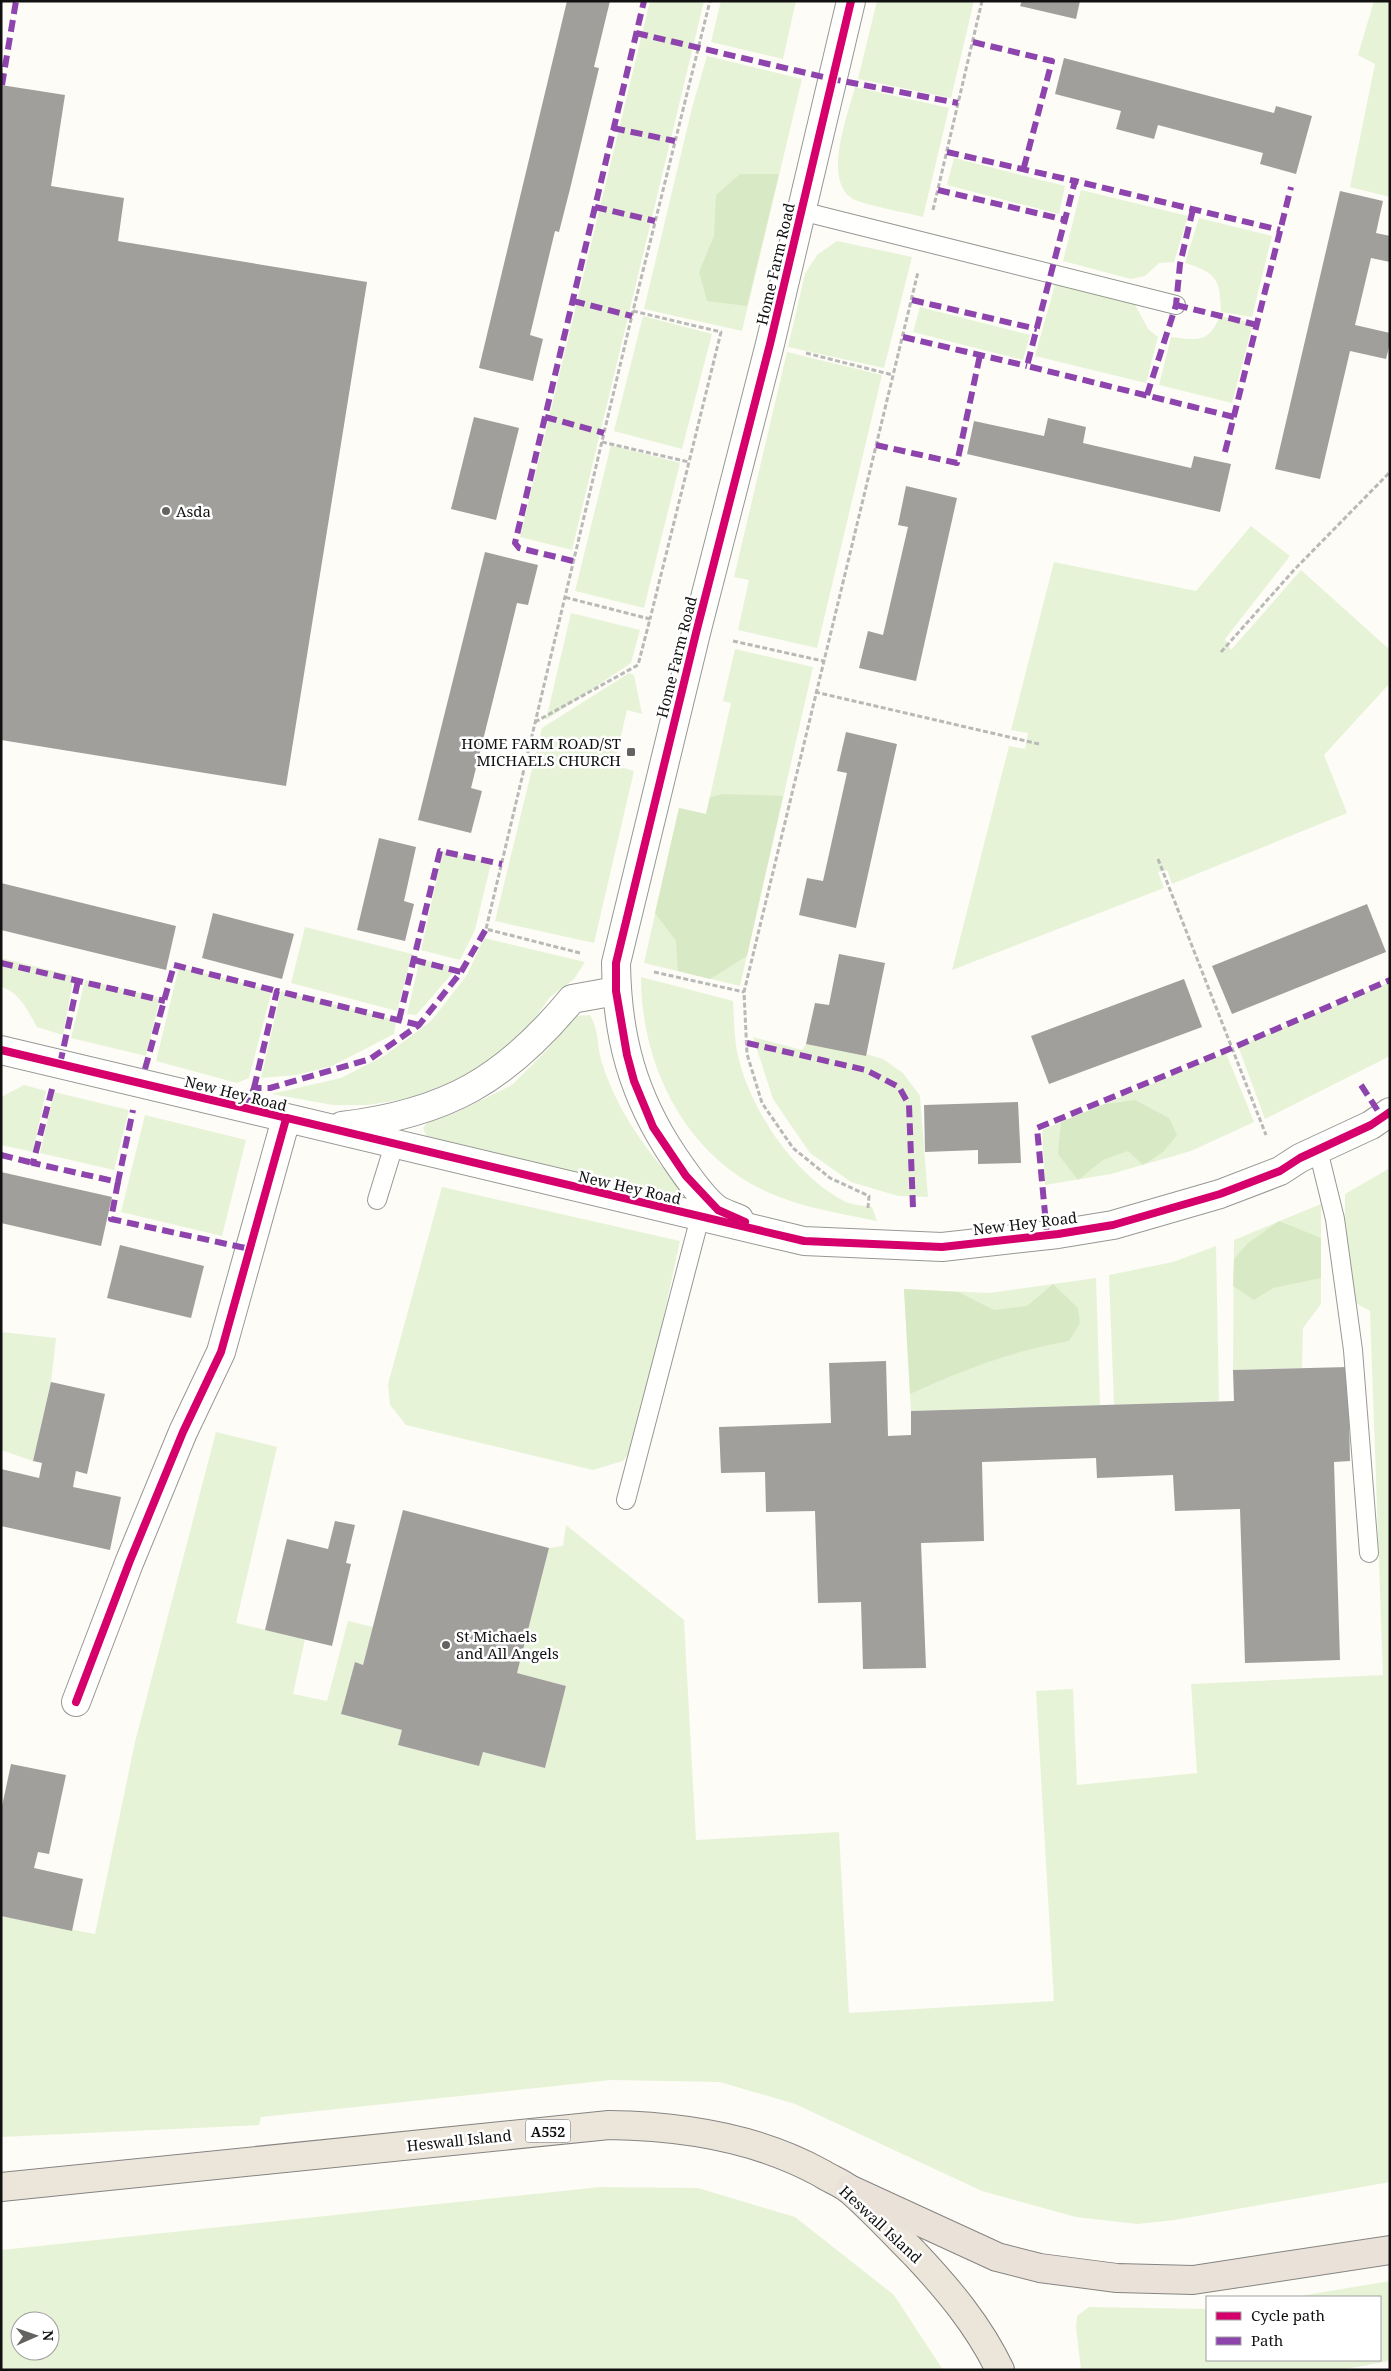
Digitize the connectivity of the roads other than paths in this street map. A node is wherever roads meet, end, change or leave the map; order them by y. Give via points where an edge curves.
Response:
1 (851, 1) edge
2 (801, 211) junction
3 (1176, 305) dead end
4 (616, 991) junction
5 (1, 1050) edge
6 (1390, 1112) edge
7 (286, 1119) junction
8 (323, 1128) junction
9 (394, 1145) junction
10 (1318, 1150) junction
11 (378, 1200) dead end
12 (700, 1217) junction
13 (804, 1242) junction
14 (626, 1500) dead end
15 (1369, 1553) dead end
16 (76, 1702) dead end
17 (1, 2187) edge
18 (849, 2189) junction
19 (1390, 2250) edge
20 (1000, 2370) edge

1 - 2 street, Home Farm Road
2 - 3 lane
2 - 4 street, Home Farm Road via 616,963
4 - 8 street via 572,999 548,1028 509,1064 467,1092 417,1112 375,1122
4 - 13 street, Home Farm Road via 634,1081 653,1127 686,1176 718,1210
5 - 7 street, New Hey Road
6 - 10 street, New Hey Road via 1372,1125
7 - 8 street, New Hey Road
7 - 16 street via 221,1352 176,1450
8 - 9 street, New Hey Road
9 - 11 lane
9 - 12 street, New Hey Road
10 - 13 street, New Hey Road via 1280,1171 1220,1194 1113,1225 942,1247
10 - 15 lane via 1335,1218 1353,1350
12 - 13 street, New Hey Road
12 - 14 lane
17 - 18 highway, Heswall Island / A552 via 608,2125 657,2125 704,2132 753,2145 800,2162
18 - 19 highway via 998,2257 1040,2268 1116,2278 1193,2280
18 - 20 highway, Heswall Island / A552 via 938,2278 970,2319

